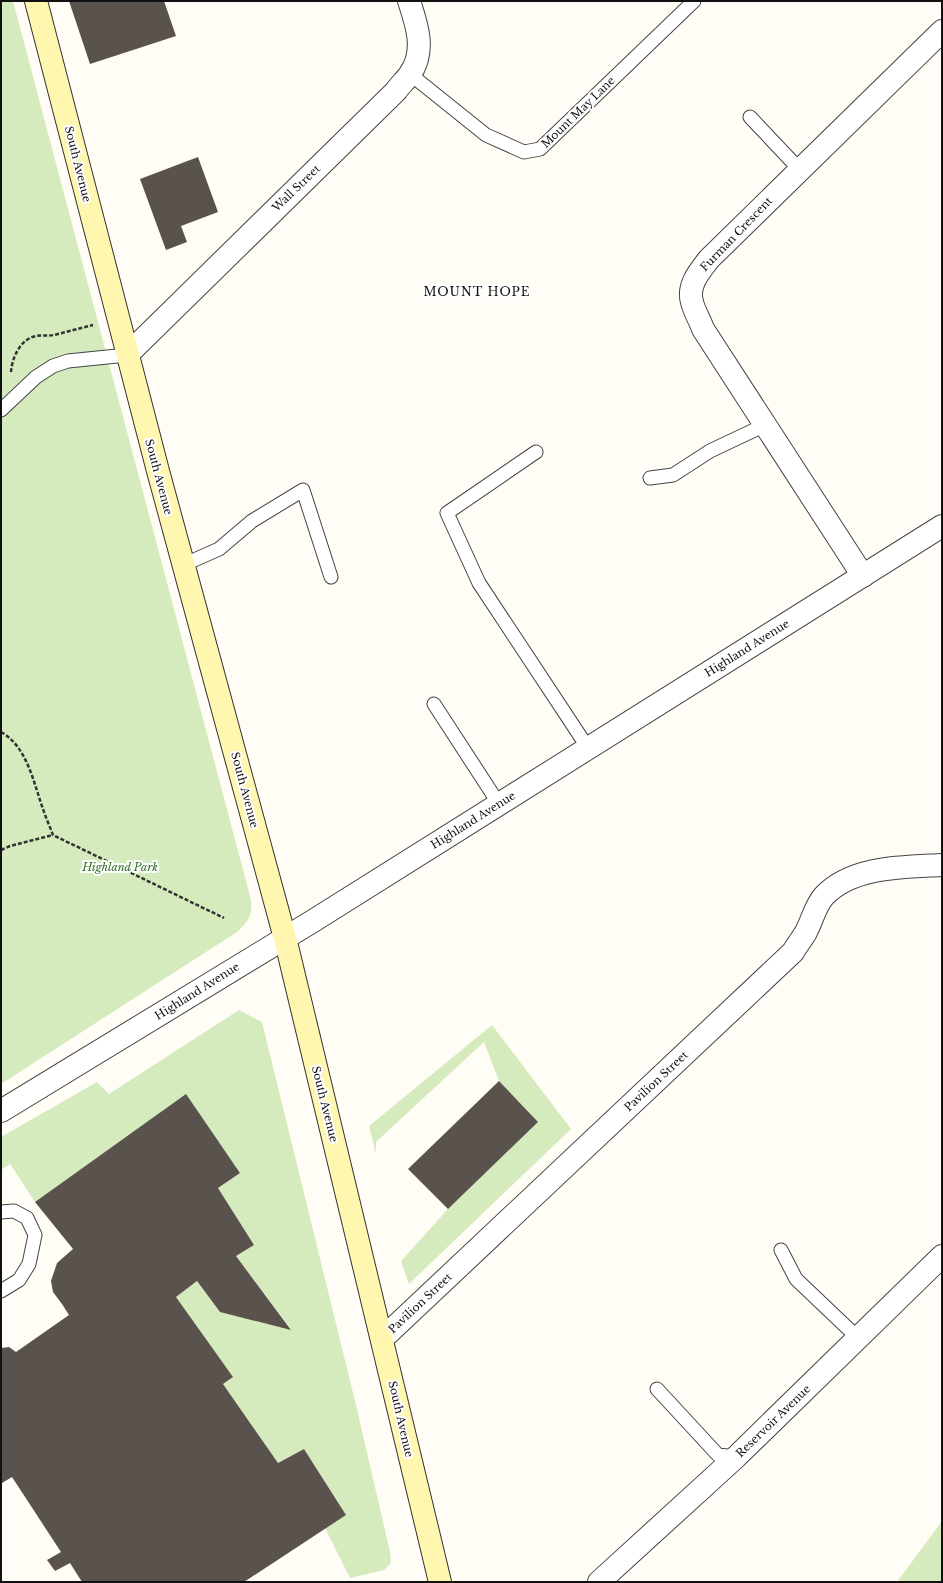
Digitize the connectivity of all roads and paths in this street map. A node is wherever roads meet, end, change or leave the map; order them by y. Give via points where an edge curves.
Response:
1 (36, 1) edge
2 (409, 1) edge
3 (694, 1) edge
4 (942, 30) edge
5 (410, 74) junction
6 (750, 117) dead end
7 (800, 170) junction
8 (93, 325) dead end
9 (127, 355) junction
10 (11, 377) dead end
11 (1, 410) edge
12 (766, 424) junction
13 (536, 452) dead end
14 (650, 478) dead end
15 (942, 526) edge
16 (183, 565) junction
17 (863, 576) junction
18 (331, 577) dead end
19 (434, 704) dead end
20 (1, 732) edge
21 (588, 748) junction
22 (499, 804) junction
23 (53, 835) junction
24 (1, 850) edge
25 (942, 865) edge
26 (224, 918) dead end
27 (284, 938) junction
28 (1, 1111) edge
29 (1, 1212) edge
30 (782, 1250) dead end
31 (942, 1256) edge
32 (1, 1291) edge
33 (858, 1338) junction
34 (382, 1339) junction
35 (657, 1389) dead end
36 (736, 1457) junction
37 (440, 1582) edge
38 (599, 1582) edge

1 - 9 main road, South Avenue
2 - 5 street, Wall Street via 420,43 418,59
3 - 5 lane, Mount May Lane via 540,149 524,152 486,135
4 - 7 street, Furman Crescent
5 - 9 street, Wall Street via 396,91
6 - 7 lane
7 - 12 street, Furman Crescent via 709,259 691,288 691,301 703,329
8 - 10 path via 53,335 35,336 24,342 17,352
9 - 11 lane via 68,361 53,366 36,377
9 - 16 main road, South Avenue
12 - 14 lane via 710,451 673,475
12 - 17 street, Furman Crescent
13 - 21 lane via 447,512 478,583
15 - 17 street, Highland Avenue
16 - 18 lane via 219,549 252,521 303,490
16 - 27 main road, South Avenue
17 - 21 street, Highland Avenue
19 - 22 lane
20 - 23 path via 18,748 33,775
21 - 22 street, Highland Avenue
22 - 27 street, Highland Avenue
23 - 24 path
23 - 26 path
25 - 34 street, Pavilion Street via 889,868 864,873 843,882 824,897 792,952
27 - 28 street, Highland Avenue
27 - 34 main road, South Avenue
29 - 32 lane via 14,1211 27,1218 35,1235 29,1264 19,1280
30 - 33 lane via 796,1279
31 - 33 street, Reservoir Avenue
33 - 36 street, Reservoir Avenue
34 - 37 main road, South Avenue
35 - 36 lane via 718,1455
36 - 38 street, Reservoir Avenue

